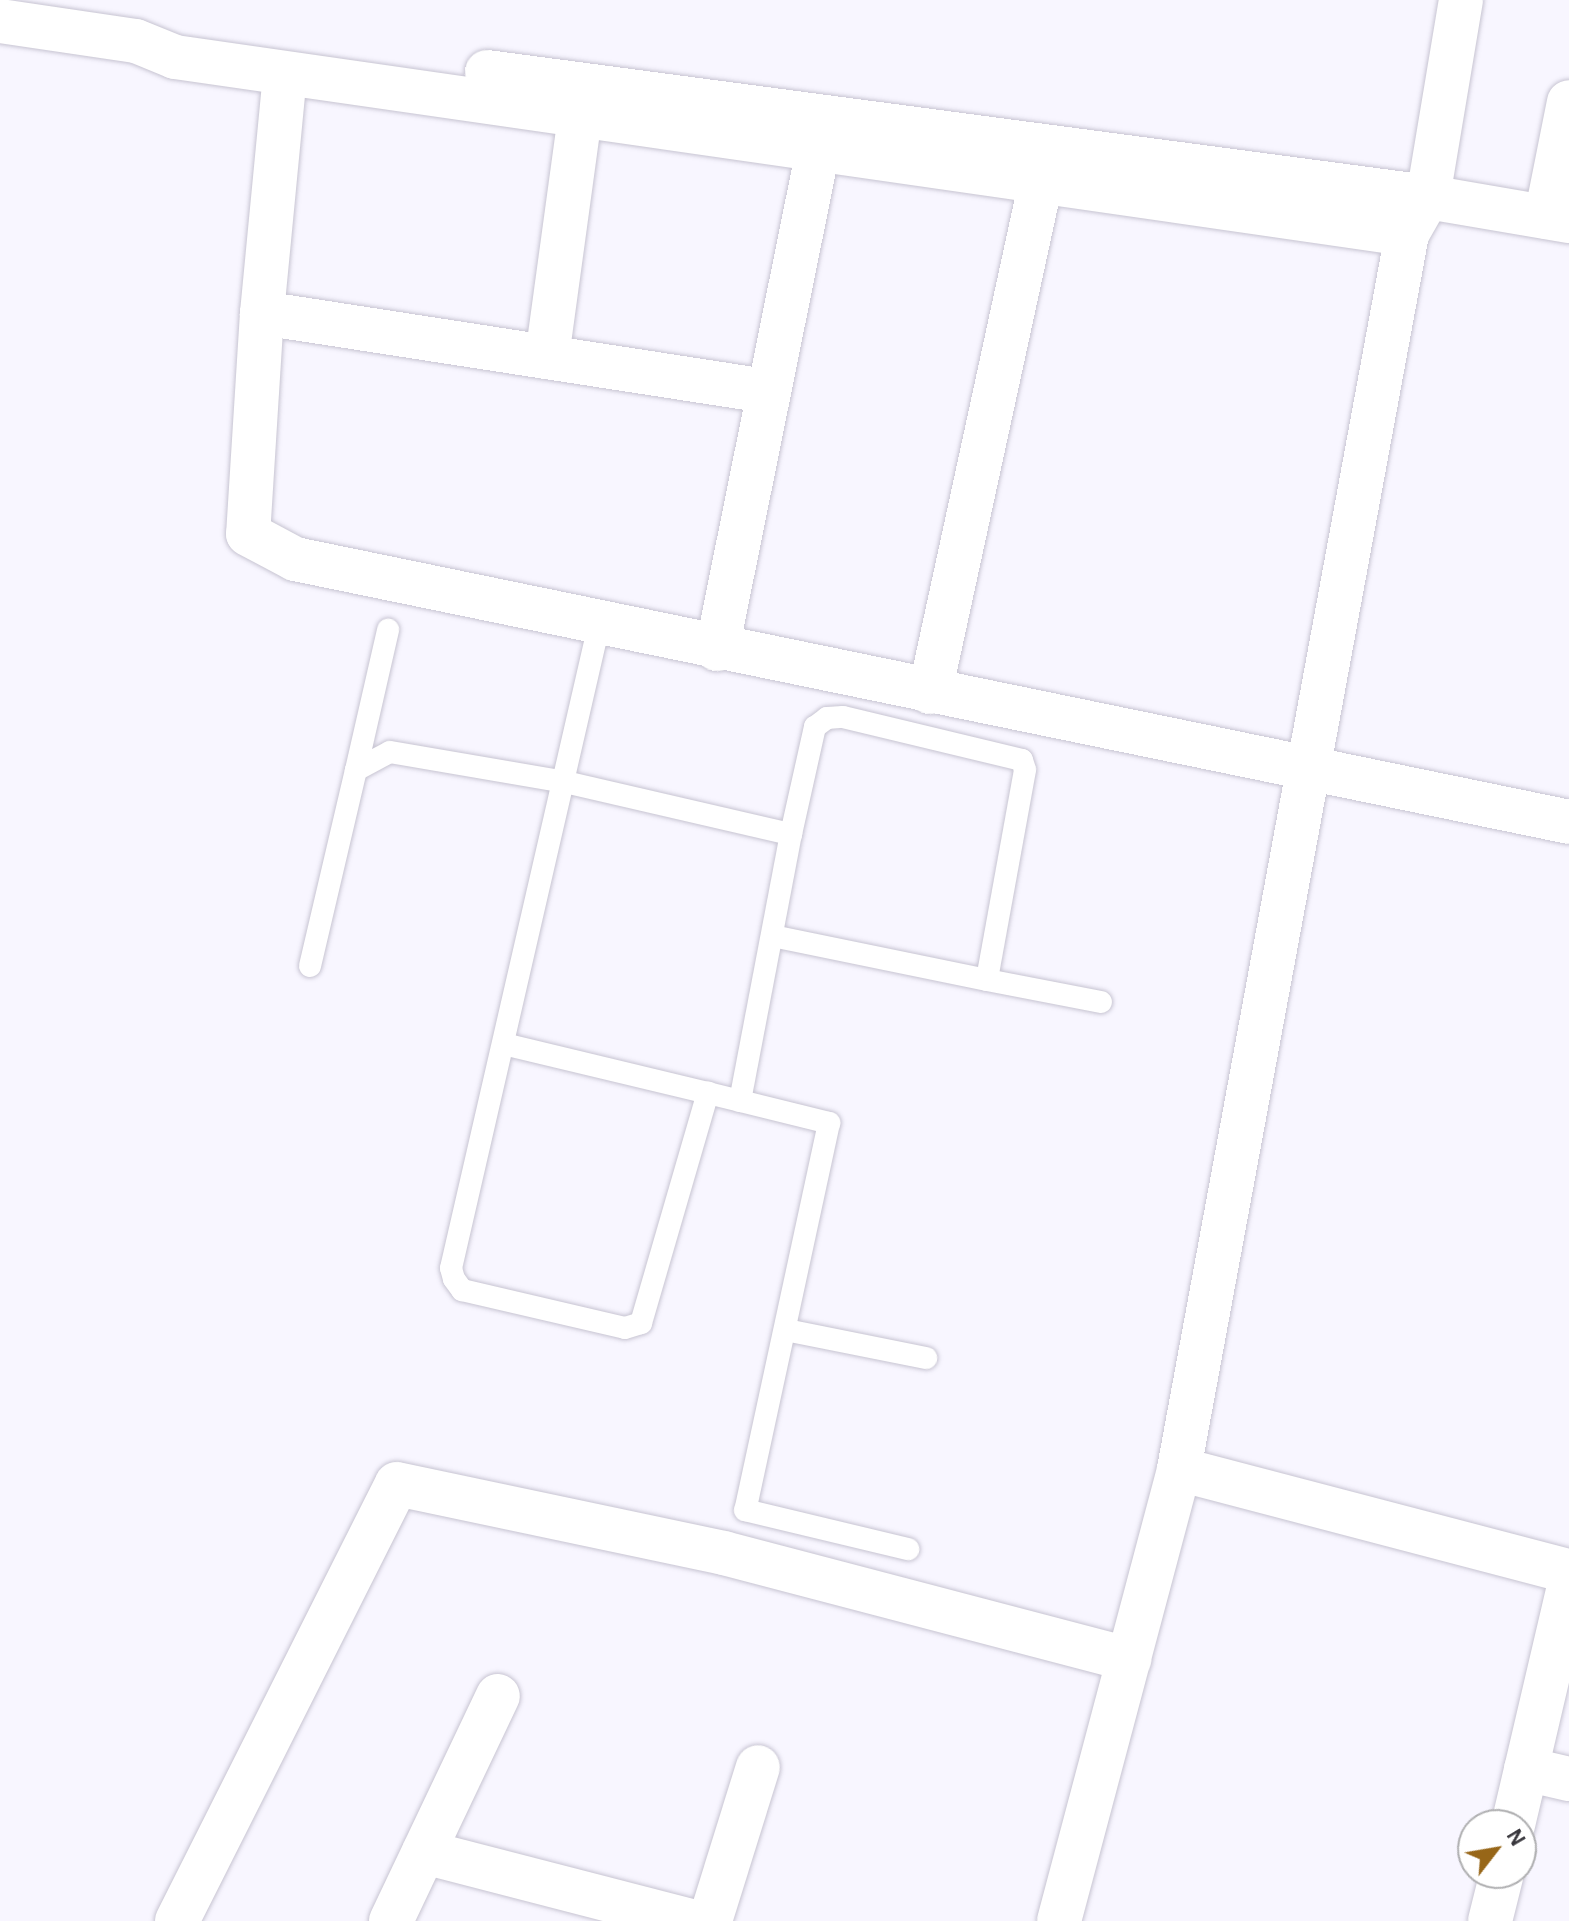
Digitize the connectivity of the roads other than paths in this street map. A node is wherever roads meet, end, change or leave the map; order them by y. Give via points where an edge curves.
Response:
1 (1461, 0) edge
2 (0, 21) edge
3 (136, 41) junction
4 (285, 74) junction
5 (1569, 102) edge
6 (580, 116) junction
7 (818, 150) junction
8 (1041, 181) junction
9 (1428, 197) junction
10 (1557, 219) edge
11 (1407, 234) junction
12 (262, 313) junction
13 (547, 357) junction
14 (766, 391) junction
15 (599, 625) junction
16 (388, 630) dead end
17 (717, 649) junction
18 (930, 692) junction
19 (1309, 769) junction
20 (356, 770) junction
21 (565, 782) junction
22 (1569, 822) edge
23 (791, 834) junction
24 (772, 936) junction
25 (310, 966) dead end
26 (987, 980) junction
27 (1101, 1002) dead end
28 (504, 1044) junction
29 (708, 1093) junction
30 (740, 1101) junction
31 (786, 1330) junction
32 (926, 1358) dead end
33 (1179, 1469) junction
34 (908, 1549) dead end
35 (1569, 1571) edge
36 (1569, 1587) edge
37 (1129, 1659) junction
38 (498, 1696) dead end
39 (758, 1767) dead end
40 (1526, 1769) junction
41 (1569, 1779) edge
42 (1517, 1809) edge
43 (424, 1852) junction
44 (1498, 1889) edge
45 (177, 1921) edge
46 (391, 1921) edge
47 (690, 1921) edge
48 (710, 1921) edge
49 (1059, 1921) edge
50 (1490, 1921) edge

1 - 9 street
2 - 3 street
3 - 4 street via 175,57
3 - 9 street via 187,32
4 - 6 street
4 - 12 street
5 - 10 street
6 - 7 street
6 - 13 street
7 - 8 street
7 - 14 street
8 - 11 street
8 - 18 street
9 - 10 street
9 - 11 street
11 - 19 street
12 - 13 street
12 - 15 street via 248,534 295,559
13 - 14 street
14 - 17 street
15 - 17 street
15 - 21 lane
16 - 20 lane
17 - 18 street
18 - 19 street
19 - 22 street
19 - 33 street
20 - 21 lane via 390,752
20 - 25 lane
21 - 23 lane
21 - 28 lane
23 - 24 lane
23 - 26 lane via 815,727 827,718 1015,754 1025,770
24 - 26 lane
24 - 30 lane
26 - 27 lane
28 - 29 lane
28 - 29 lane via 451,1268 462,1290 625,1328 641,1323
29 - 30 lane
30 - 31 lane via 829,1123
31 - 32 lane
31 - 34 lane via 745,1510
33 - 35 street
33 - 37 street
36 - 40 street
37 - 45 street via 724,1553 397,1484
37 - 49 street
38 - 43 street
39 - 48 street
40 - 41 street
40 - 42 street
43 - 46 street
43 - 47 street
44 - 50 street

